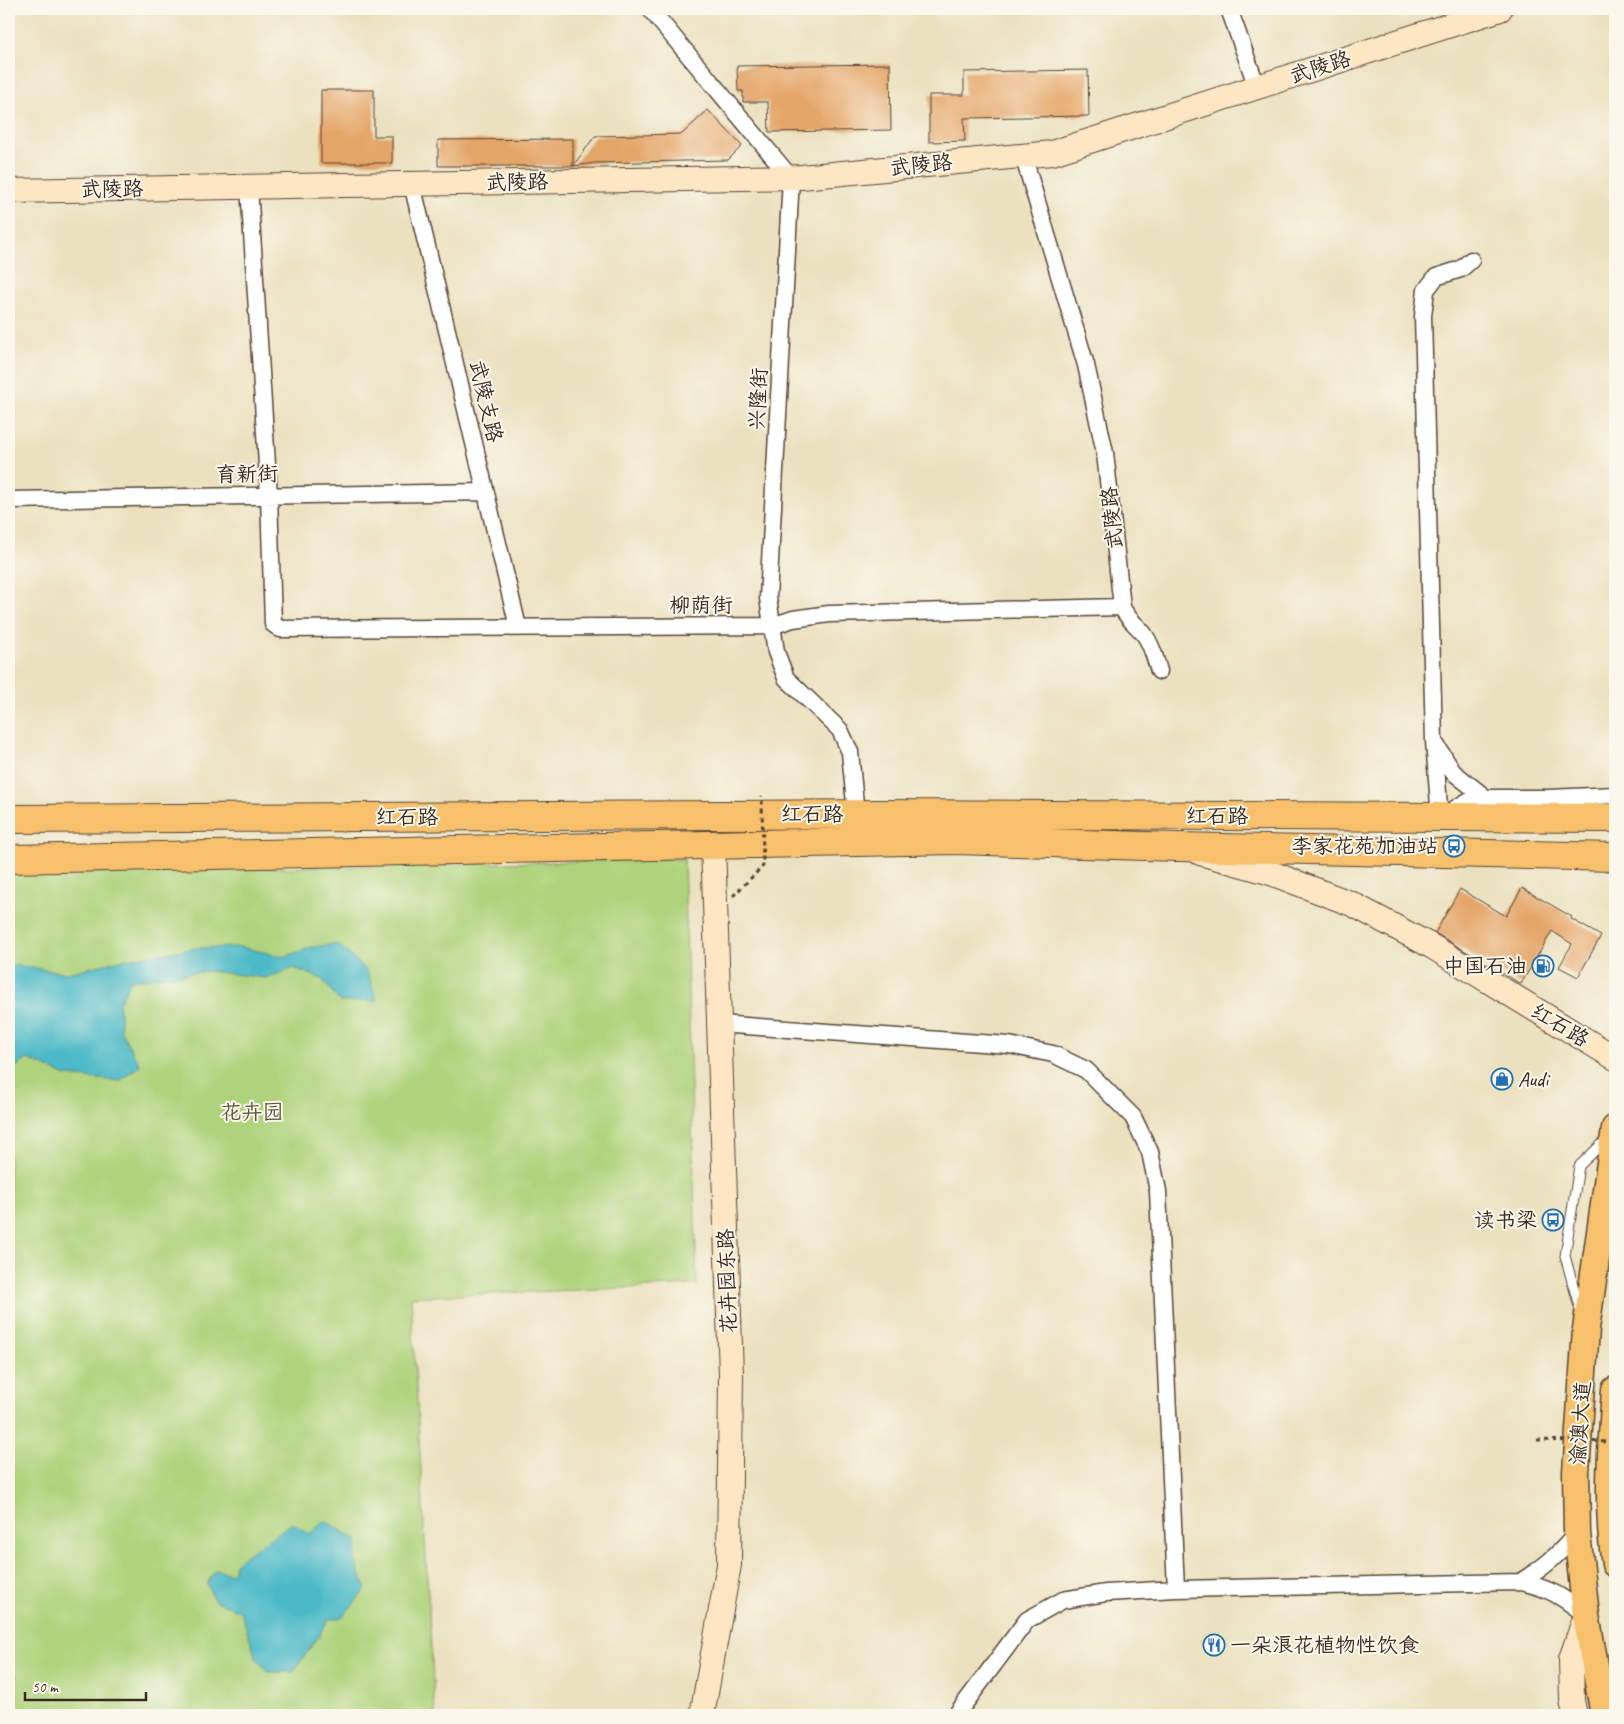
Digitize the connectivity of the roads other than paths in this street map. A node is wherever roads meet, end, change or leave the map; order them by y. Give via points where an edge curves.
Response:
1 (650, 9) edge
2 (1229, 9) edge
3 (1500, 9) edge
4 (1257, 87) junction
5 (1024, 155) junction
6 (791, 178) junction
7 (412, 184) junction
8 (249, 187) junction
9 (9, 191) edge
10 (1471, 260) dead end
11 (486, 492) junction
12 (269, 495) junction
13 (9, 500) edge
14 (1122, 607) junction
15 (772, 626) junction
16 (518, 627) junction
17 (1159, 671) dead end
18 (1434, 741) junction
19 (1615, 795) edge
20 (1486, 798) junction
21 (856, 814) junction
22 (1440, 818) junction
23 (1615, 818) edge
24 (9, 819) edge
25 (713, 844) junction
26 (1178, 847) junction
27 (1615, 856) edge
28 (9, 859) edge
29 (719, 1024) junction
30 (1615, 1058) edge
31 (1615, 1129) edge
32 (1615, 1390) edge
33 (1577, 1533) junction
34 (1615, 1564) edge
35 (1520, 1582) junction
36 (1176, 1589) junction
37 (1586, 1615) junction
38 (702, 1715) edge
39 (956, 1715) edge
40 (1575, 1715) edge
41 (1604, 1715) edge

1 - 6 street
2 - 4 street
3 - 4 street, 武陵路
4 - 5 street, 武陵路 via 1052,152
5 - 6 street, 武陵路
5 - 14 street, 武陵路 via 1086,365 1105,453
6 - 7 street, 武陵路
6 - 15 street, 兴隆街 via 768,598
7 - 8 street, 武陵路
7 - 11 street, 武陵支路
8 - 9 street, 武陵路
8 - 12 street
10 - 18 street via 1461,268 1436,277 1426,290 1423,316
11 - 12 street, 育新街
11 - 16 street, 武陵支路
12 - 13 street, 育新街
12 - 16 street, 柳荫街 via 272,624 280,629
14 - 15 street, 柳荫街 via 829,614 793,619
14 - 17 street, 武陵路 via 1143,634
15 - 16 street, 柳荫街
15 - 21 street, 兴隆街 via 776,652 786,678 840,730 850,752
18 - 20 street via 1453,772
18 - 22 street
19 - 20 street
20 - 22 street via 1466,802
21 - 22 highway, 红石路
21 - 24 highway, 红石路
22 - 23 highway, 红石路
25 - 26 highway, 红石路 via 956,840
25 - 28 highway, 红石路
25 - 29 street, 花卉园东路
26 - 27 highway, 红石路
26 - 30 street, 红石路 via 1271,873 1352,904 1431,946
29 - 36 street via 1009,1045 1053,1054 1086,1070 1133,1117 1150,1152 1158,1191
29 - 38 street, 花卉园东路 via 730,1375 729,1565
31 - 33 main road, 渝澳大道 via 1586,1329 1576,1472
32 - 34 main road, 渝澳大道 via 1609,1475
33 - 35 street via 1555,1558
33 - 37 main road, 渝澳大道
35 - 36 street
35 - 37 street via 1552,1591
36 - 39 street via 1106,1593 1063,1600 1027,1620
37 - 40 street via 1571,1659
37 - 41 main road, 渝澳大道

